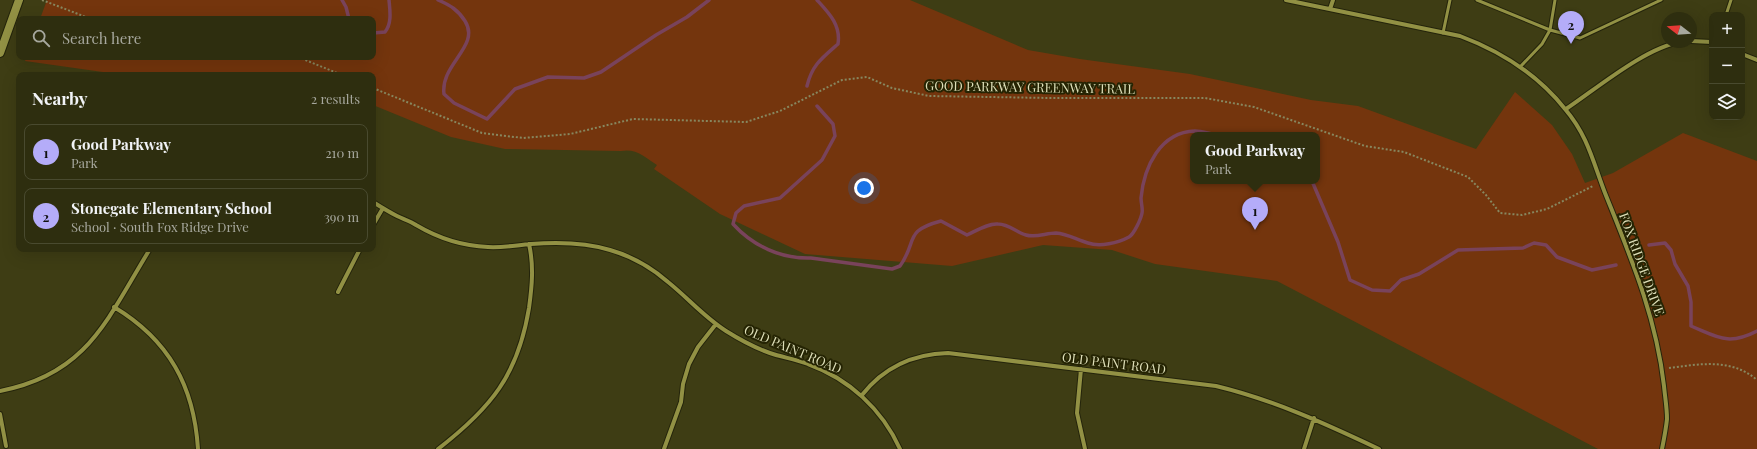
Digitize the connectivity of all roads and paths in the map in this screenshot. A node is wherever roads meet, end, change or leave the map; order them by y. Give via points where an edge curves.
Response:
1 (19, 0) edge
2 (42, 0) edge
3 (1286, 0) edge
4 (1333, 0) edge
5 (1450, 0) edge
6 (1477, 0) edge
7 (1555, 0) edge
8 (1661, 0) edge
9 (1731, 0) edge
10 (1330, 9) junction
11 (1727, 12) edge
12 (83, 16) edge
13 (1550, 30) junction
14 (1443, 32) junction
15 (1697, 41) edge
16 (1709, 42) edge
17 (1661, 48) edge
18 (0, 53) edge
19 (1745, 55) edge
20 (305, 60) edge
21 (1757, 60) edge
22 (1520, 67) junction
23 (335, 72) edge
24 (376, 89) edge
25 (1566, 109) junction
26 (1601, 182) junction
27 (376, 204) edge
28 (382, 208) junction
29 (376, 219) edge
30 (530, 244) junction
31 (148, 252) edge
32 (358, 252) edge
33 (338, 292) dead end
34 (114, 307) junction
35 (716, 324) junction
36 (1081, 369) junction
37 (1662, 369) junction
38 (1757, 380) edge
39 (0, 391) edge
40 (862, 395) junction
41 (0, 414) edge
42 (1314, 418) junction
43 (6, 446) dead end
44 (198, 449) edge
45 (438, 449) edge
46 (664, 449) edge
47 (900, 449) edge
48 (1085, 449) edge
49 (1304, 449) edge
50 (1379, 449) edge
51 (1662, 449) edge

1 - 18 street
2 - 12 path
3 - 10 street, FOX RIDGE DRIVE
4 - 10 street
5 - 14 lane
6 - 13 lane
7 - 13 lane
8 - 13 lane via 1580,38
9 - 11 lane
10 - 14 street, FOX RIDGE DRIVE
13 - 22 lane via 1542,44
14 - 22 street, FOX RIDGE DRIVE via 1482,44
15 - 16 street
17 - 25 street via 1642,57
19 - 21 street
20 - 23 path
22 - 25 street, FOX RIDGE DRIVE
24 - 26 path, GOOD PARKWAY GREENWAY TRAIL via 482,133 523,138 570,134 633,119 746,122 780,112 842,80 867,77 892,88 929,96 1205,98 1254,108 1365,146 1404,152 1468,176 1500,212 1522,216 1547,209
25 - 26 street, FOX RIDGE DRIVE via 1583,134
26 - 37 street, FOX RIDGE DRIVE via 1637,272 1651,316
27 - 28 street, OLD PAINT ROAD
28 - 29 street
28 - 30 street, OLD PAINT ROAD via 444,239 466,245 488,247
30 - 35 street, OLD PAINT ROAD via 587,245 629,257 650,268
30 - 45 street via 533,284 526,328 519,350 499,390 483,411
31 - 34 street
32 - 33 street
34 - 39 street via 92,341 64,367 24,387
34 - 44 street via 147,330 174,362 193,409
35 - 40 street, OLD PAINT ROAD via 755,346 828,372
35 - 46 street via 698,347 689,364 681,402
36 - 40 street, OLD PAINT ROAD via 948,353 933,354 899,363 884,373
36 - 42 street, OLD PAINT ROAD via 1216,386 1249,394
36 - 48 street via 1077,414
37 - 38 path via 1697,364 1722,364 1737,367
37 - 51 street, FOX RIDGE DRIVE via 1667,418
40 - 47 street via 883,419
41 - 43 street
42 - 49 street
42 - 50 street, OLD PAINT ROAD

